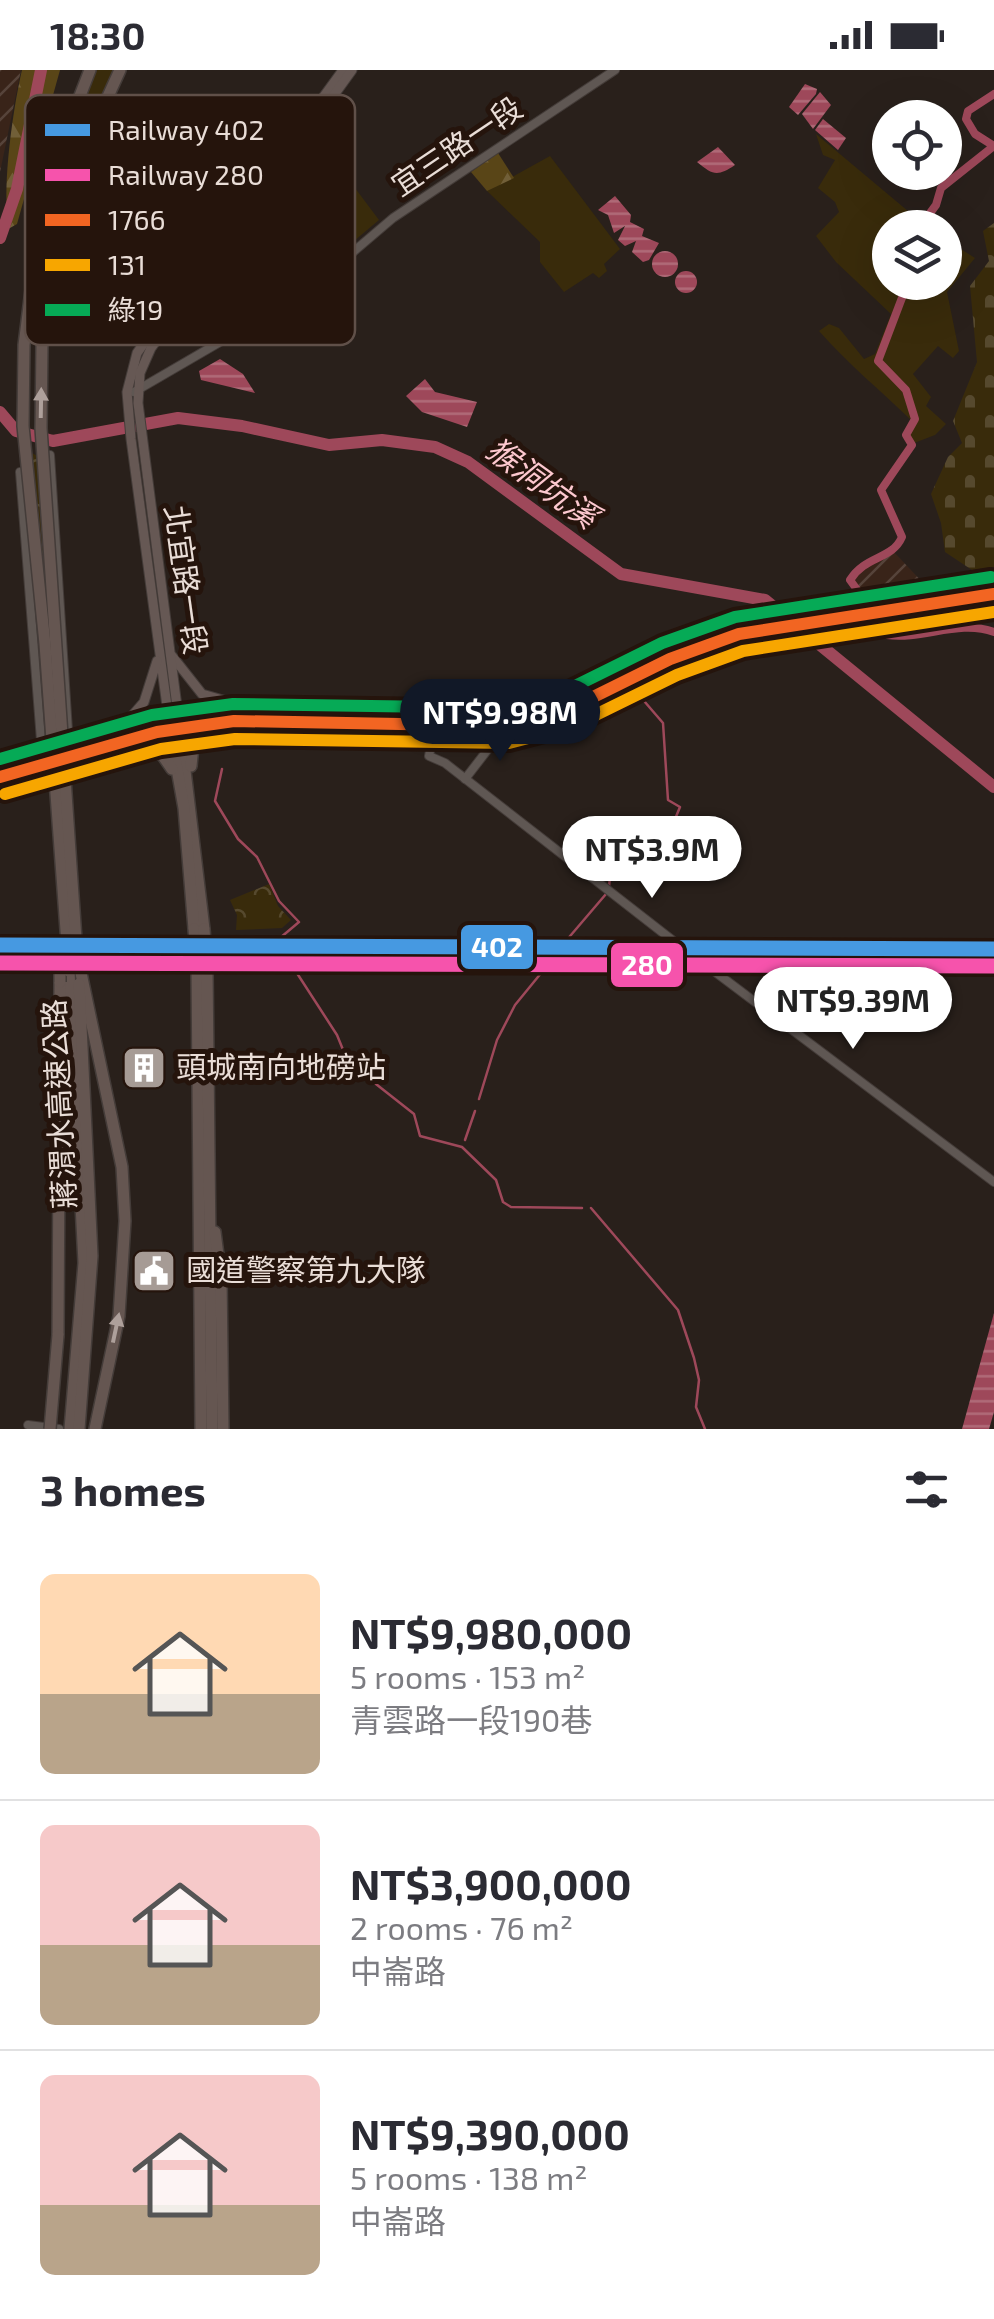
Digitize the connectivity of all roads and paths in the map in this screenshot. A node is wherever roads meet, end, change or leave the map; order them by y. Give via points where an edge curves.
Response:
1 (90, 70) edge
2 (120, 70) edge
3 (343, 70) edge
4 (352, 70) edge
5 (615, 70) edge
6 (80, 95) edge
7 (109, 95) edge
8 (325, 95) edge
9 (334, 95) edge
10 (355, 250) edge
11 (25, 337) edge
12 (42, 345) edge
13 (143, 345) edge
14 (152, 345) edge
15 (219, 345) edge
16 (132, 398) junction
17 (50, 456) dead end
18 (20, 472) dead end
19 (994, 583) edge
20 (994, 594) edge
21 (164, 654) junction
22 (258, 708) junction
23 (390, 713) junction
24 (438, 716) junction
25 (174, 723) junction
26 (390, 725) junction
27 (210, 726) junction
28 (506, 726) junction
29 (432, 728) junction
30 (118, 732) junction
31 (69, 746) junction
32 (151, 749) joint
33 (91, 752) junction
34 (42, 753) junction
35 (0, 762) edge
36 (0, 777) edge
37 (465, 779) junction
38 (188, 807) junction
39 (60, 872) junction
40 (676, 943) dead end
41 (690, 953) dead end
42 (202, 969) junction
43 (76, 971) junction
44 (208, 1173) junction
45 (994, 1182) edge
46 (75, 1425) edge
47 (28, 1426) dead end
48 (95, 1426) edge
49 (50, 1429) edge
50 (59, 1429) edge
51 (201, 1429) edge
52 (212, 1429) edge
53 (223, 1429) edge

1 - 6 highway, 蔣渭水高速公路, bridge
7 -> 2 highway, 蔣渭水高速公路, bridge
3 - 8 main road
4 - 9 main road
5 - 10 street, 宜三路一段
11 - 39 highway, 蔣渭水高速公路, bridge via 23,426
43 -> 12 highway, 蔣渭水高速公路, bridge via 40,428
13 - 16 main road
14 - 16 main road
15 - 16 street, 宜三路一段
16 - 21 main road, 北宜路一段
17 - 31 street
18 - 34 street
19 - 24 main road via 747,619 672,644 570,698 533,710
20 - 28 main road via 761,629 670,659 565,711
21 - 22 main road via 202,694
21 - 25 main road, 北宜路一段
21 - 30 main road via 148,696
22 - 23 main road
22 - 25 main road
23 - 24 main road
23 - 26 street
24 - 29 street
25 - 27 main road
25 - 30 main road
25 - 33 main road
25 - 38 highway
26 - 27 main road via 296,720
26 - 29 main road
27 - 38 highway via 191,754
28 - 29 main road
28 - 37 street
29 - 37 street via 429,756
30 - 31 main road
31 - 34 main road
32 - 33 main road
32 - 38 highway via 170,764
33 - 36 main road
34 - 35 main road
37 - 40 street
38 - 42 highway, bridge
39 - 43 highway, 蔣渭水高速公路, bridge
39 - 49 highway, bridge via 58,1335
41 - 45 street
42 - 44 highway
42 - 51 highway
43 - 46 highway, 蔣渭水高速公路 via 84,1263
48 -> 43 highway via 119,1316 125,1221 122,1167
44 - 52 highway
44 - 53 highway via 221,1278
47 - 50 street

